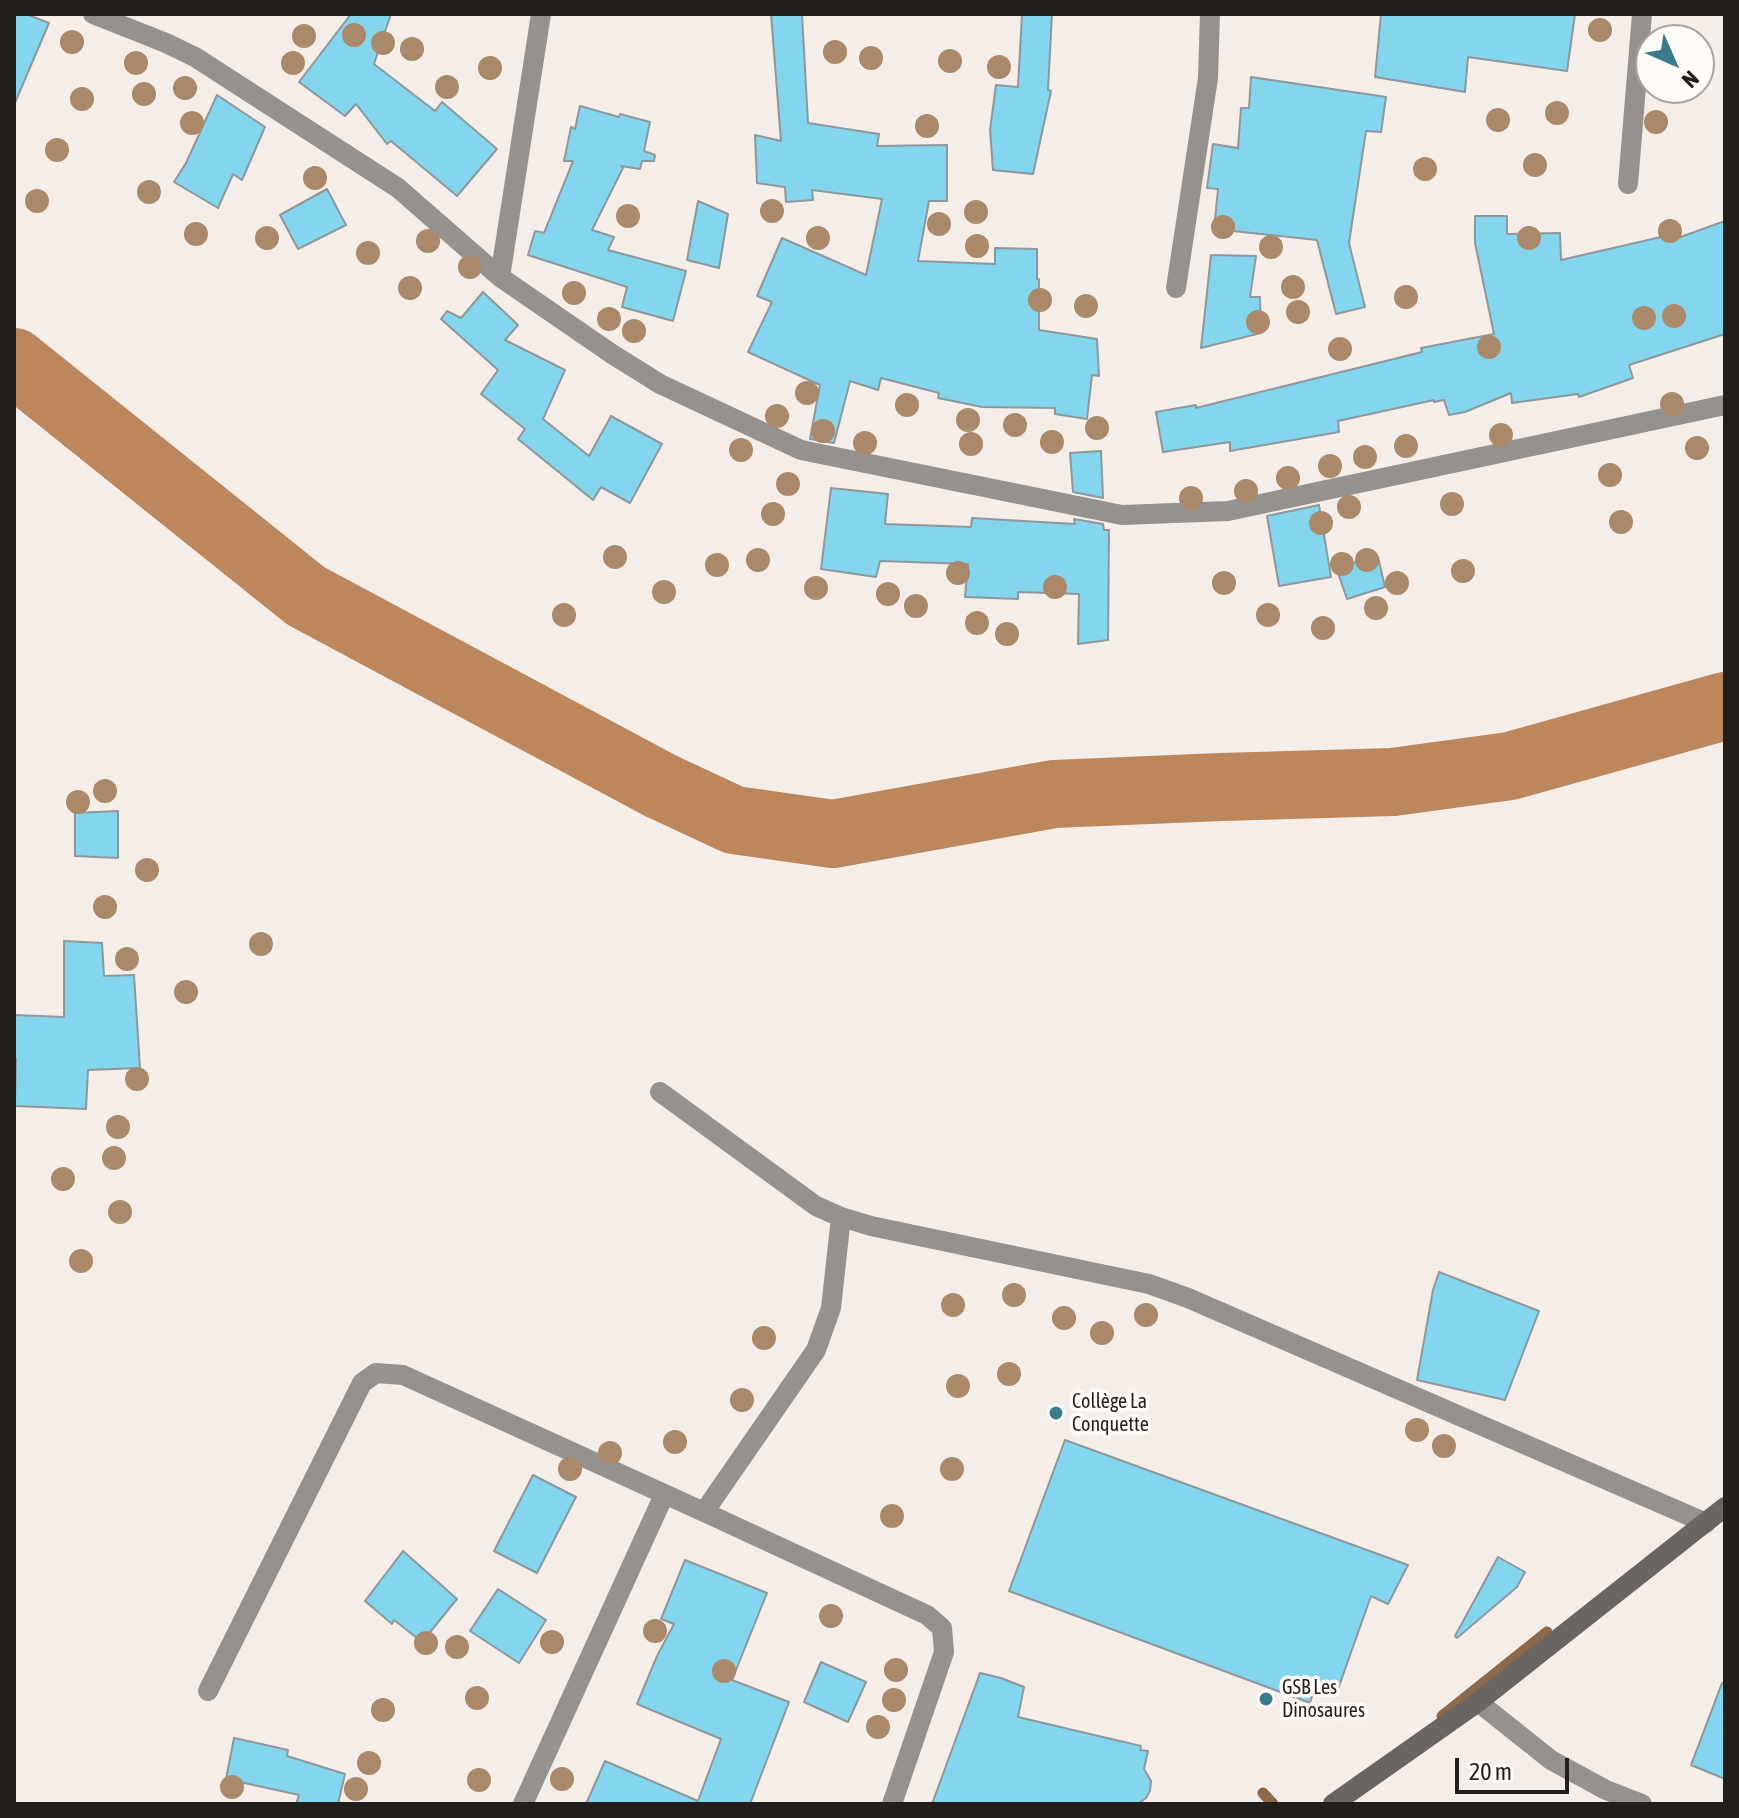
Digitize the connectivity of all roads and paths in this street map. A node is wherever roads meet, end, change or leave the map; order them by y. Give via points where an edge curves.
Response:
1 (93, 14) edge
2 (541, 14) edge
3 (1210, 14) edge
4 (1642, 14) edge
5 (1628, 184) dead end
6 (500, 277) junction
7 (1176, 288) dead end
8 (1725, 405) edge
9 (660, 1092) dead end
10 (841, 1217) junction
11 (664, 1495) junction
12 (1725, 1507) edge
13 (704, 1512) junction
14 (1706, 1523) junction
15 (208, 1691) dead end
16 (1478, 1702) junction
17 (523, 1804) edge
18 (892, 1804) edge
19 (1333, 1804) edge
20 (1642, 1804) edge

1 - 6 street via 195,57 386,179
2 - 6 street
3 - 7 street via 1208,78
4 - 5 street
6 - 8 street via 660,384 801,450 1122,515 1228,511
9 - 10 street via 816,1206
10 - 13 street via 831,1308 816,1350
10 - 14 street via 1149,1284
11 - 13 street
11 - 15 street via 403,1375 376,1373 362,1383
11 - 17 street
12 - 14 main road
13 - 18 street via 927,1615 942,1628 944,1652
14 - 16 main road
16 - 19 main road
16 - 20 street via 1551,1760

